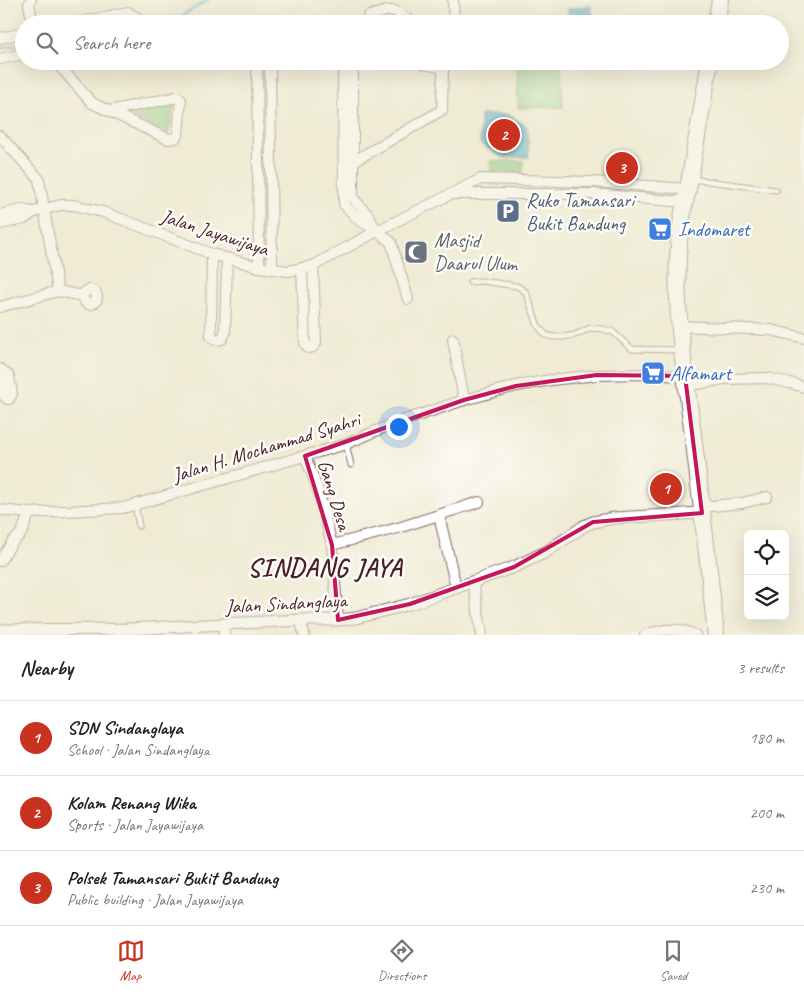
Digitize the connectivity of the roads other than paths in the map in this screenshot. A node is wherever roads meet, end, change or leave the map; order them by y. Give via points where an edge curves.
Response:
1 (31, 0) edge
2 (453, 0) edge
3 (720, 0) edge
4 (31, 15) edge
5 (114, 15) edge
6 (132, 15) edge
7 (373, 15) edge
8 (401, 15) edge
9 (454, 15) edge
10 (718, 15) edge
11 (15, 35) edge
12 (0, 38) edge
13 (15, 56) edge
14 (0, 59) edge
15 (63, 70) edge
16 (257, 70) edge
17 (270, 70) edge
18 (346, 70) edge
19 (446, 70) edge
20 (708, 70) edge
21 (109, 111) junction
22 (0, 136) edge
23 (271, 157) junction
24 (258, 158) junction
25 (349, 164) junction
26 (504, 179) junction
27 (687, 190) junction
28 (776, 190) dead end
29 (450, 194) junction
30 (504, 194) junction
31 (45, 209) junction
32 (34, 212) junction
33 (0, 215) edge
34 (0, 224) edge
35 (377, 231) junction
36 (212, 254) junction
37 (227, 259) junction
38 (259, 267) junction
39 (308, 267) junction
40 (272, 269) junction
41 (470, 282) dead end
42 (58, 291) junction
43 (83, 296) dead end
44 (408, 299) dead end
45 (0, 307) edge
46 (680, 326) junction
47 (453, 338) dead end
48 (804, 338) edge
49 (682, 350) junction
50 (686, 381) junction
51 (804, 387) edge
52 (464, 400) junction
53 (346, 444) junction
54 (305, 456) junction
55 (351, 465) dead end
56 (767, 497) dead end
57 (479, 502) dead end
58 (135, 504) junction
59 (0, 510) edge
60 (702, 510) junction
61 (29, 513) junction
62 (439, 516) junction
63 (139, 526) dead end
64 (332, 545) junction
65 (0, 562) edge
66 (473, 581) junction
67 (456, 587) junction
68 (301, 620) junction
69 (338, 620) junction
70 (0, 630) edge
71 (224, 630) edge
72 (84, 632) edge
73 (304, 635) edge
74 (482, 635) edge
75 (645, 635) edge
76 (695, 635) edge
77 (716, 635) edge

1 - 4 street
2 - 9 street
3 - 10 highway
5 - 6 street via 128,12
7 - 8 street via 395,11
11 - 12 street
13 - 14 street
15 - 21 street via 92,103
16 - 24 street
17 - 23 street
18 - 25 street via 343,76
19 - 25 street via 442,110
20 - 27 highway
21 - 21 street via 177,97 181,100 175,138 168,139
22 - 31 street via 39,179
23 - 24 street
23 - 40 street
24 - 38 street
25 - 35 street via 353,198
26 - 27 street, Jalan Jayawijaya via 621,183
26 - 29 street, Jalan Jayawijaya via 482,179
26 - 30 lane
27 - 28 lane
27 - 30 street, Jalan Jayawijaya via 621,197
27 - 46 highway via 679,238 677,291
29 - 30 street, Jalan Jayawijaya
29 - 35 street, Jalan Jayawijaya
31 - 32 street, Jalan Jayawijaya
31 - 36 street, Jalan Jayawijaya via 61,204 102,212
31 - 42 street
32 - 33 street via 22,210
32 - 34 street via 24,219
35 - 39 street, Jalan Jayawijaya
35 - 44 street via 391,242
36 - 37 street, Jalan Jayawijaya
36 - 37 street via 211,336 216,340 225,333
37 - 38 street, Jalan Jayawijaya
38 - 40 street, Jalan Jayawijaya
39 - 39 street via 316,343 310,348 305,343
39 - 40 street, Jalan Jayawijaya via 288,271
41 - 49 lane via 518,286 526,292 538,326 546,336 563,337 590,328 603,329 613,332 632,349
42 - 43 street
42 - 45 street
46 - 48 street via 771,330
46 - 49 highway
47 - 52 street
49 - 50 highway
50 - 51 street, Jalan H. Mochammad Syahri via 768,378
50 - 52 street, Jalan H. Mochammad Syahri via 642,374 597,375 516,386
50 - 60 highway
52 - 53 street, Jalan H. Mochammad Syahri
53 - 54 street, Jalan H. Mochammad Syahri
53 - 55 lane
54 - 58 street, Jalan H. Mochammad Syahri
54 - 64 street, Gang Desa via 319,493
56 - 60 street
57 - 62 street
58 - 61 street, Jalan H. Mochammad Syahri via 123,508
58 - 63 lane
59 - 61 street, Jalan H. Mochammad Syahri
60 - 66 street, Jalan Sindanglaya via 593,522 546,552
60 - 77 highway
61 - 65 street via 23,530
62 - 64 street
62 - 67 street
64 - 69 street, Gang Desa
66 - 67 street, Jalan Sindanglaya
66 - 74 street
67 - 69 street, Jalan Sindanglaya via 410,604
68 - 69 street, Jalan Sindanglaya
68 - 71 street, Jalan Sindanglaya
68 - 73 street
70 - 72 street, Jalan Sindanglaya
71 - 72 street, Jalan Sindanglaya
75 - 76 street via 675,629

